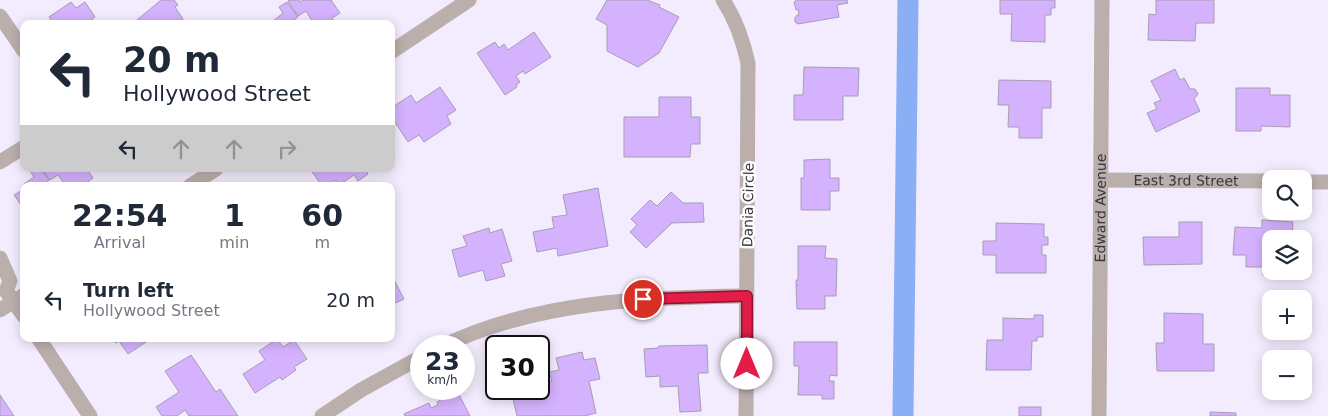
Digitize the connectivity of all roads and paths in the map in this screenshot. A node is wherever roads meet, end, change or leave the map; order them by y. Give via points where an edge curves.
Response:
1 (470, 0) edge
2 (723, 0) edge
3 (1102, 0) edge
4 (0, 16) edge
5 (20, 45) edge
6 (395, 49) edge
7 (20, 150) edge
8 (0, 162) edge
9 (211, 172) edge
10 (1101, 180) junction
11 (1262, 181) edge
12 (196, 182) edge
13 (1312, 182) edge
14 (1328, 182) edge
15 (0, 258) edge
16 (10, 294) edge
17 (747, 296) junction
18 (0, 310) edge
19 (20, 310) edge
20 (468, 335) edge
21 (41, 342) edge
22 (410, 363) edge
23 (90, 416) edge
24 (322, 416) edge
25 (746, 416) edge
26 (1099, 416) edge

1 - 6 street
2 - 17 street, Dania Circle via 742,37 748,63
3 - 10 street, Edward Avenue
4 - 5 street
7 - 8 street
9 - 12 street
10 - 11 street, East 3rd Street
10 - 26 street, Edward Avenue
13 - 14 street
15 - 16 street via 10,281
16 - 18 street
16 - 19 street
17 - 20 street via 643,299 587,306 529,317
17 - 25 street, Dania Circle
21 - 23 street
22 - 24 street

